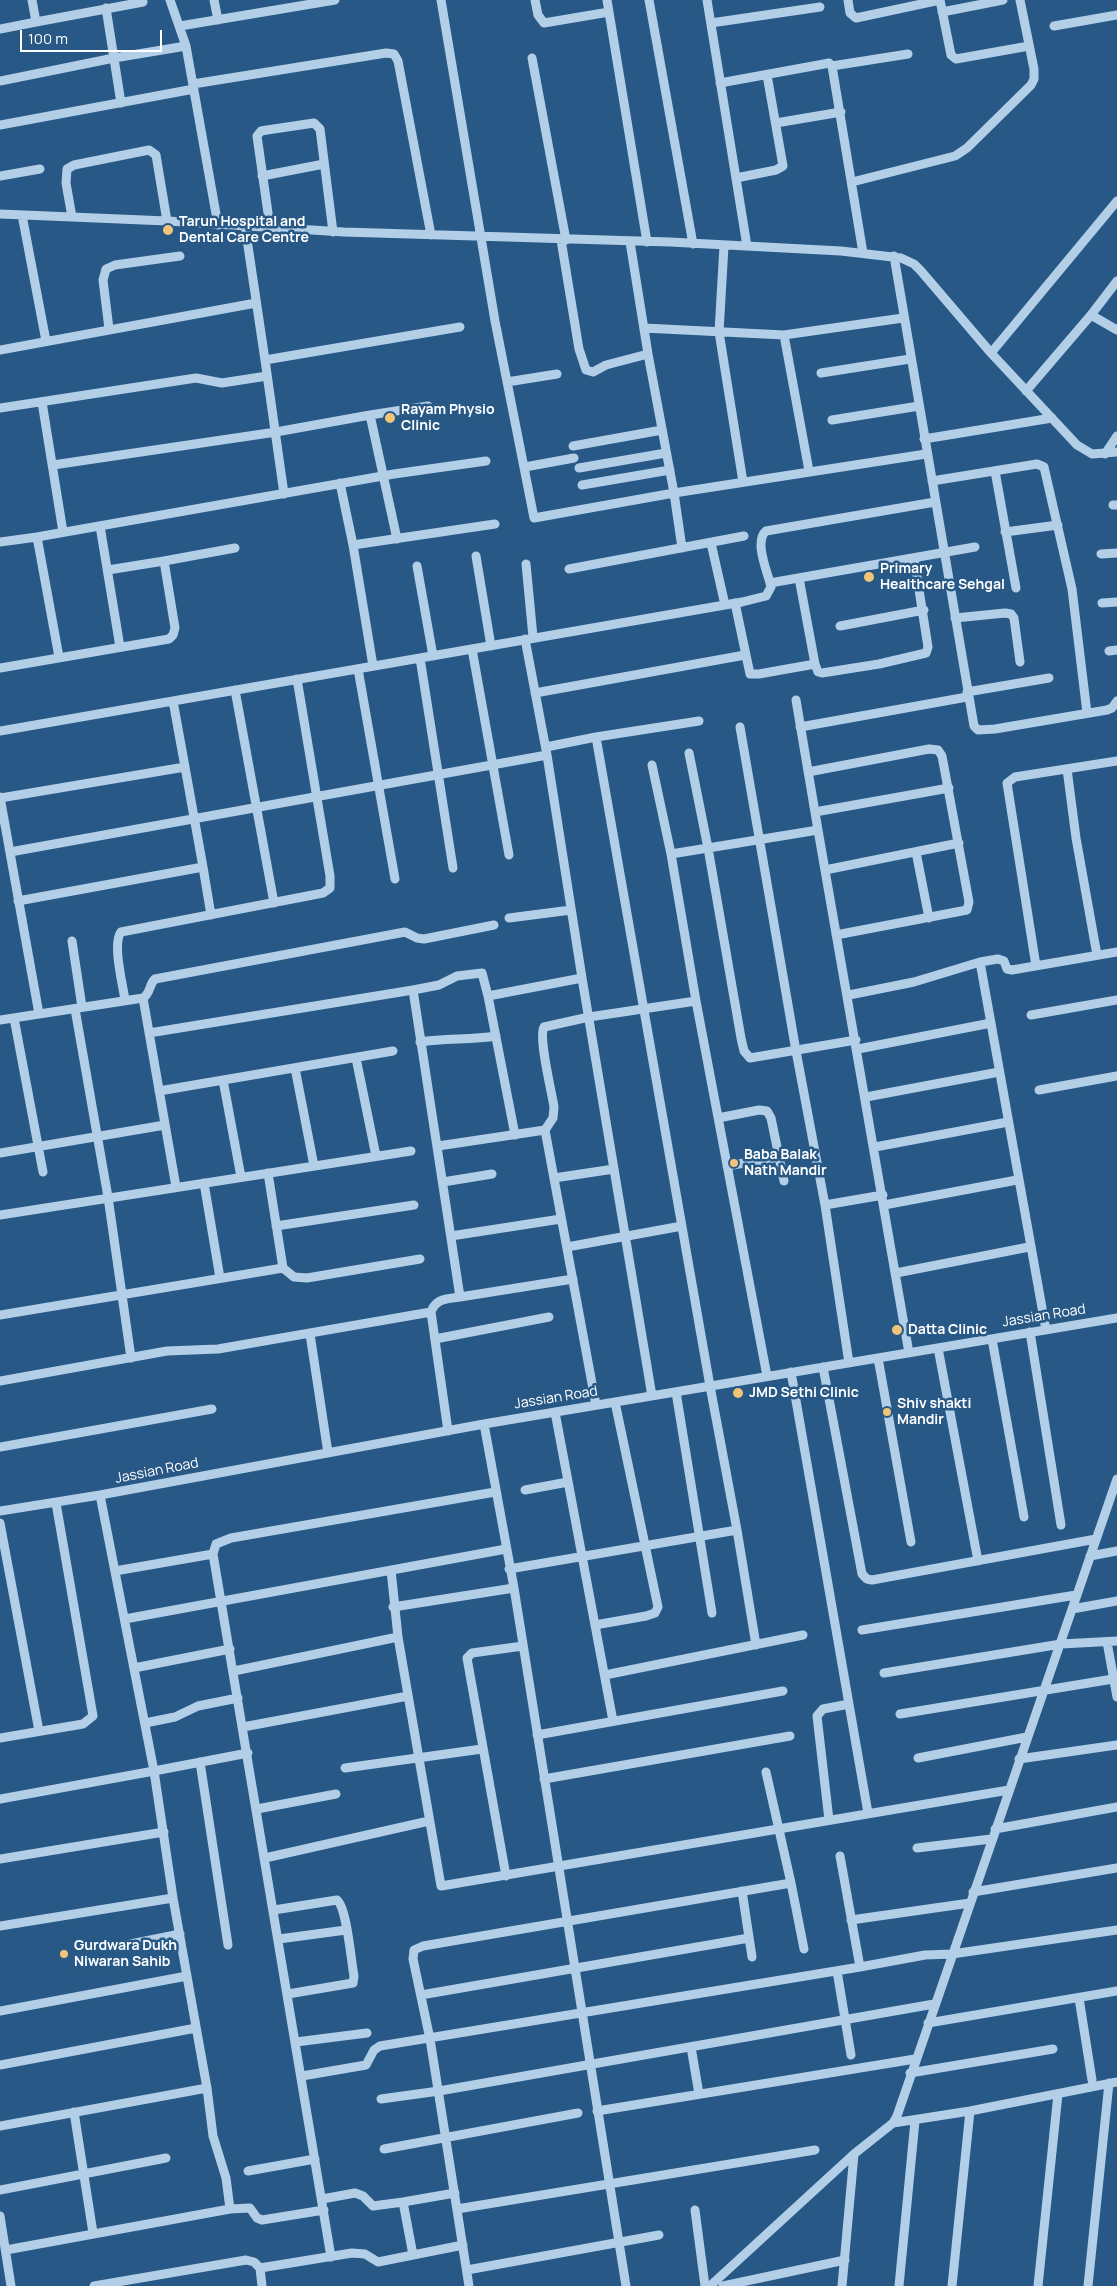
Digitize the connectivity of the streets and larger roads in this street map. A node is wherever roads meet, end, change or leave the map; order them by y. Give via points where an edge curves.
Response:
1 (32, 0) edge
2 (170, 0) edge
3 (214, 0) edge
4 (335, 0) edge
5 (441, 0) edge
6 (534, 0) edge
7 (607, 0) edge
8 (649, 0) edge
9 (707, 0) edge
10 (848, 0) edge
11 (940, 0) edge
12 (1003, 0) edge
13 (1020, 0) edge
14 (321, 1) edge
15 (143, 2) dead end
16 (820, 7) dead end
17 (106, 8) junction
18 (609, 12) junction
19 (942, 12) junction
20 (1117, 16) edge
21 (218, 20) junction
22 (36, 22) junction
23 (711, 24) junction
24 (180, 26) junction
25 (1054, 26) dead end
26 (0, 29) edge
27 (186, 46) junction
28 (1028, 46) junction
29 (908, 54) dead end
30 (114, 58) junction
31 (532, 58) dead end
32 (832, 66) junction
33 (767, 74) junction
34 (0, 80) edge
35 (720, 83) junction
36 (194, 86) junction
37 (120, 103) junction
38 (841, 112) junction
39 (776, 123) junction
40 (0, 125) edge
41 (324, 164) junction
42 (40, 169) dead end
43 (0, 176) edge
44 (262, 176) junction
45 (736, 178) junction
46 (852, 182) junction
47 (1117, 201) edge
48 (0, 214) edge
49 (22, 215) junction
50 (72, 217) junction
51 (167, 221) junction
52 (218, 225) junction
53 (245, 226) junction
54 (270, 227) junction
55 (333, 232) junction
56 (431, 234) junction
57 (481, 236) junction
58 (564, 240) junction
59 (630, 242) junction
60 (647, 242) junction
61 (693, 244) junction
62 (724, 246) junction
63 (747, 246) junction
64 (863, 253) junction
65 (180, 256) dead end
66 (894, 256) junction
67 (1117, 281) edge
68 (256, 303) junction
69 (1091, 315) junction
70 (903, 318) junction
71 (460, 327) dead end
72 (644, 328) junction
73 (109, 329) junction
74 (1117, 330) edge
75 (719, 332) junction
76 (784, 335) junction
77 (46, 341) junction
78 (0, 350) edge
79 (992, 353) junction
80 (648, 354) junction
81 (910, 359) junction
82 (265, 360) junction
83 (821, 373) dead end
84 (557, 374) dead end
85 (267, 376) junction
86 (507, 382) junction
87 (1026, 390) junction
88 (42, 402) junction
89 (428, 406) dead end
90 (918, 406) junction
91 (0, 408) edge
92 (370, 415) junction
93 (1052, 418) junction
94 (832, 420) dead end
95 (662, 430) junction
96 (276, 432) junction
97 (1117, 436) edge
98 (924, 439) junction
99 (573, 446) dead end
100 (1117, 452) edge
101 (666, 453) junction
102 (926, 454) junction
103 (1105, 454) junction
104 (574, 458) dead end
105 (486, 461) dead end
106 (53, 465) junction
107 (524, 467) junction
108 (579, 468) dead end
109 (670, 470) junction
110 (809, 471) junction
111 (995, 471) junction
112 (383, 476) junction
113 (932, 481) junction
114 (742, 482) junction
115 (340, 483) junction
116 (582, 485) dead end
117 (674, 493) junction
118 (284, 494) junction
119 (935, 502) junction
120 (495, 524) dead end
121 (1058, 525) junction
122 (100, 526) junction
123 (64, 532) junction
124 (1005, 532) junction
125 (744, 536) dead end
126 (38, 537) junction
127 (396, 539) junction
128 (0, 542) edge
129 (711, 543) junction
130 (353, 545) junction
131 (975, 547) dead end
132 (235, 548) dead end
133 (682, 548) junction
134 (944, 552) junction
135 (1117, 553) edge
136 (1101, 554) dead end
137 (476, 556) dead end
138 (914, 558) junction
139 (164, 560) junction
140 (526, 564) dead end
141 (417, 566) dead end
142 (569, 569) dead end
143 (108, 570) junction
144 (799, 578) junction
145 (770, 583) junction
146 (1016, 588) dead end
147 (1117, 602) edge
148 (735, 603) junction
149 (1102, 603) dead end
150 (725, 605) junction
151 (924, 610) junction
152 (954, 618) junction
153 (840, 626) dead end
154 (529, 638) junction
155 (492, 646) junction
156 (120, 647) junction
157 (472, 649) junction
158 (745, 655) junction
159 (433, 656) junction
160 (59, 658) junction
161 (420, 658) junction
162 (1020, 662) dead end
163 (815, 664) junction
164 (373, 666) junction
165 (0, 667) edge
166 (358, 669) junction
167 (1049, 678) dead end
168 (297, 679) junction
169 (235, 690) junction
170 (535, 693) junction
171 (967, 694) junction
172 (796, 700) dead end
173 (173, 701) junction
174 (1117, 701) edge
175 (1087, 713) junction
176 (699, 721) dead end
177 (740, 726) dead end
178 (800, 727) junction
179 (0, 731) edge
180 (596, 737) junction
181 (546, 751) junction
182 (689, 753) dead end
183 (1117, 761) edge
184 (493, 765) junction
185 (652, 765) dead end
186 (185, 767) junction
187 (1067, 769) junction
188 (808, 772) junction
189 (438, 775) junction
190 (378, 786) junction
191 (949, 788) junction
192 (0, 797) edge
193 (316, 797) junction
194 (258, 808) junction
195 (815, 812) junction
196 (195, 819) junction
197 (818, 830) junction
198 (761, 839) junction
199 (959, 843) junction
200 (708, 848) junction
201 (10, 852) junction
202 (916, 852) junction
203 (509, 854) dead end
204 (671, 854) junction
205 (204, 867) junction
206 (453, 868) dead end
207 (825, 870) junction
208 (395, 878) dead end
209 (18, 901) junction
210 (274, 903) junction
211 (571, 910) junction
212 (211, 915) junction
213 (509, 918) dead end
214 (929, 918) junction
215 (494, 925) dead end
216 (836, 935) junction
217 (72, 940) dead end
218 (1117, 952) edge
219 (1098, 956) junction
220 (980, 962) junction
221 (1036, 966) junction
222 (582, 978) junction
223 (413, 990) junction
224 (849, 995) junction
225 (488, 996) junction
226 (143, 998) junction
227 (125, 1000) junction
228 (1117, 1000) edge
229 (696, 1001) junction
230 (78, 1008) junction
231 (644, 1009) junction
232 (39, 1014) junction
233 (1031, 1016) dead end
234 (589, 1017) junction
235 (14, 1018) junction
236 (0, 1020) edge
237 (991, 1023) junction
238 (149, 1033) junction
239 (496, 1036) junction
240 (420, 1042) junction
241 (857, 1044) junction
242 (393, 1051) dead end
243 (796, 1051) junction
244 (356, 1058) junction
245 (295, 1068) junction
246 (999, 1072) junction
247 (1117, 1076) edge
248 (223, 1080) junction
249 (1039, 1090) dead end
250 (159, 1091) junction
251 (866, 1097) junction
252 (718, 1118) junction
253 (1008, 1122) junction
254 (165, 1125) junction
255 (545, 1130) junction
256 (515, 1135) junction
257 (97, 1136) junction
258 (37, 1146) junction
259 (438, 1146) junction
260 (874, 1147) junction
261 (411, 1150) dead end
262 (0, 1153) edge
263 (376, 1156) junction
264 (779, 1157) junction
265 (314, 1166) junction
266 (726, 1166) junction
267 (614, 1169) junction
268 (43, 1172) dead end
269 (268, 1173) junction
270 (492, 1174) dead end
271 (242, 1177) junction
272 (554, 1178) junction
273 (1017, 1180) junction
274 (784, 1181) dead end
275 (443, 1182) junction
276 (204, 1183) junction
277 (176, 1187) junction
278 (883, 1195) junction
279 (108, 1197) junction
280 (414, 1205) dead end
281 (884, 1205) junction
282 (825, 1206) junction
283 (0, 1215) edge
284 (561, 1219) junction
285 (276, 1226) junction
286 (682, 1226) junction
287 (451, 1236) junction
288 (626, 1236) junction
289 (567, 1247) junction
290 (1029, 1247) junction
291 (420, 1259) dead end
292 (283, 1268) junction
293 (896, 1273) junction
294 (220, 1278) junction
295 (573, 1279) junction
296 (122, 1295) junction
297 (460, 1297) junction
298 (431, 1312) junction
299 (0, 1315) edge
300 (549, 1318) dead end
301 (1117, 1318) edge
302 (1046, 1330) junction
303 (1030, 1332) junction
304 (310, 1334) junction
305 (435, 1339) junction
306 (992, 1339) junction
307 (938, 1348) junction
308 (909, 1353) junction
309 (131, 1358) junction
310 (878, 1358) junction
311 (849, 1363) junction
312 (823, 1367) junction
313 (791, 1372) junction
314 (767, 1376) junction
315 (0, 1380) edge
316 (710, 1386) junction
317 (676, 1392) junction
318 (652, 1396) junction
319 (616, 1402) junction
320 (596, 1405) junction
321 (212, 1409) dead end
322 (555, 1412) junction
323 (484, 1424) junction
324 (448, 1431) junction
325 (0, 1446) edge
326 (328, 1453) junction
327 (1117, 1479) edge
328 (568, 1482) junction
329 (525, 1490) dead end
330 (495, 1492) junction
331 (100, 1496) junction
332 (56, 1503) junction
333 (0, 1511) edge
334 (1024, 1517) dead end
335 (0, 1523) edge
336 (1061, 1525) dead end
337 (737, 1530) junction
338 (699, 1536) junction
339 (1096, 1539) junction
340 (911, 1542) dead end
341 (646, 1546) junction
342 (506, 1549) junction
343 (1117, 1551) edge
344 (213, 1554) junction
345 (1090, 1556) junction
346 (583, 1558) junction
347 (978, 1561) junction
348 (509, 1569) junction
349 (391, 1570) junction
350 (115, 1571) junction
351 (514, 1588) junction
352 (1076, 1595) junction
353 (223, 1601) junction
354 (1117, 1601) edge
355 (393, 1607) junction
356 (1072, 1609) junction
357 (712, 1613) dead end
358 (124, 1619) junction
359 (595, 1624) junction
360 (862, 1630) dead end
361 (803, 1635) dead end
362 (398, 1637) junction
363 (1117, 1641) edge
364 (1107, 1642) junction
365 (1061, 1644) junction
366 (756, 1645) junction
367 (523, 1646) junction
368 (230, 1649) junction
369 (134, 1668) junction
370 (234, 1670) junction
371 (884, 1674) dead end
372 (605, 1675) junction
373 (1113, 1680) junction
374 (1044, 1690) junction
375 (783, 1691) dead end
376 (408, 1696) junction
377 (1117, 1696) edge
378 (238, 1698) junction
379 (849, 1704) junction
380 (900, 1714) dead end
381 (614, 1721) junction
382 (145, 1724) junction
383 (244, 1727) junction
384 (39, 1731) junction
385 (537, 1735) junction
386 (790, 1736) dead end
387 (1027, 1737) junction
388 (0, 1738) edge
389 (1117, 1745) edge
390 (482, 1749) junction
391 (248, 1753) junction
392 (918, 1758) dead end
393 (419, 1759) junction
394 (1019, 1760) junction
395 (200, 1762) junction
396 (345, 1768) dead end
397 (154, 1771) junction
398 (766, 1772) dead end
399 (544, 1779) junction
400 (1009, 1790) junction
401 (336, 1794) dead end
402 (0, 1799) edge
403 (1117, 1807) edge
404 (257, 1809) junction
405 (868, 1813) junction
406 (829, 1820) junction
407 (429, 1821) junction
408 (778, 1829) junction
409 (995, 1829) junction
410 (164, 1832) junction
411 (991, 1839) junction
412 (917, 1848) dead end
413 (840, 1856) dead end
414 (265, 1858) junction
415 (0, 1859) edge
416 (558, 1867) junction
417 (1117, 1868) edge
418 (506, 1876) junction
419 (791, 1883) junction
420 (742, 1891) junction
421 (973, 1892) junction
422 (173, 1898) junction
423 (970, 1902) junction
424 (274, 1910) junction
425 (851, 1920) junction
426 (567, 1922) junction
427 (0, 1926) edge
428 (346, 1930) junction
429 (1117, 1930) edge
430 (180, 1934) junction
431 (749, 1938) junction
432 (279, 1939) junction
433 (228, 1945) dead end
434 (116, 1948) dead end
435 (804, 1949) dead end
436 (952, 1954) junction
437 (752, 1956) dead end
438 (860, 1967) junction
439 (574, 1969) junction
440 (837, 1971) junction
441 (187, 1976) junction
442 (1117, 1991) edge
443 (288, 1994) junction
444 (420, 1995) junction
445 (1079, 1998) junction
446 (934, 2004) junction
447 (0, 2011) edge
448 (582, 2012) junction
449 (845, 2020) junction
450 (928, 2023) junction
451 (196, 2028) junction
452 (367, 2033) dead end
453 (430, 2039) junction
454 (296, 2042) junction
455 (690, 2047) junction
456 (1053, 2049) dead end
457 (851, 2055) dead end
458 (915, 2059) junction
459 (590, 2064) junction
460 (0, 2065) edge
461 (910, 2073) junction
462 (302, 2076) junction
463 (1092, 2080) dead end
464 (1113, 2082) edge
465 (207, 2088) junction
466 (438, 2091) junction
467 (699, 2094) junction
468 (1058, 2094) junction
469 (380, 2099) dead end
470 (597, 2111) junction
471 (970, 2111) junction
472 (74, 2112) junction
473 (578, 2114) dead end
474 (915, 2120) junction
475 (892, 2124) junction
476 (0, 2126) edge
477 (446, 2138) junction
478 (384, 2149) dead end
479 (815, 2150) dead end
480 (854, 2154) junction
481 (166, 2158) dead end
482 (315, 2159) junction
483 (248, 2171) dead end
484 (84, 2174) junction
485 (608, 2183) junction
486 (0, 2190) edge
487 (454, 2193) junction
488 (322, 2199) junction
489 (403, 2202) junction
490 (230, 2209) junction
491 (457, 2209) junction
492 (324, 2210) junction
493 (695, 2210) dead end
494 (0, 2216) edge
495 (93, 2233) junction
496 (659, 2235) dead end
497 (619, 2242) junction
498 (462, 2245) junction
499 (413, 2255) junction
500 (4, 2256) edge
501 (331, 2257) junction
502 (845, 2260) junction
503 (260, 2268) junction
504 (467, 2270) junction
505 (12, 2286) edge
506 (94, 2286) edge
507 (262, 2286) edge
508 (469, 2286) edge
509 (626, 2286) edge
510 (705, 2286) edge
511 (710, 2286) edge
512 (723, 2286) edge
513 (842, 2286) edge
514 (899, 2286) edge
515 (952, 2286) edge
516 (1038, 2286) edge
517 (1088, 2286) edge

1 - 22 street
2 - 24 street
3 - 21 street
4 - 14 street
5 - 57 street
6 - 18 street via 544,23
7 - 18 street
8 - 61 street
9 - 23 street
10 - 11 street via 850,13 856,18
11 - 19 street
12 - 19 street
13 - 28 street
14 - 21 street
15 - 17 street
16 - 23 street
17 - 22 street
17 - 30 street
18 - 60 street
19 - 28 street via 951,55 956,59
20 - 25 street
21 - 24 street
22 - 26 street
23 - 35 street
24 - 27 street
27 - 30 street
27 - 36 street
28 - 46 street via 1034,74 1031,84 964,151
29 - 32 street
30 - 34 street
30 - 37 street
31 - 58 street
32 - 33 street via 829,63
32 - 38 street
33 - 35 street
33 - 39 street
35 - 45 street
36 - 37 street
36 - 52 street
36 - 56 street via 386,52 394,54
37 - 40 street
38 - 39 street
38 - 46 street
39 - 45 street via 783,166
41 - 44 street
41 - 44 street via 318,124 267,130 258,133 257,139
41 - 55 street
42 - 43 street
44 - 54 street
45 - 63 street
46 - 64 street
47 - 79 street
48 - 49 street
49 - 50 street
49 - 77 street
50 - 51 street
50 - 51 street via 67,169 149,150 156,155
51 - 52 street
52 - 53 street
53 - 54 street
53 - 68 street
54 - 55 street
55 - 56 street
56 - 57 street
57 - 58 street
57 - 86 street
58 - 59 street
58 - 80 street via 579,349 586,370 593,372 606,365
59 - 60 street
59 - 72 street
60 - 61 street
61 - 62 street
62 - 63 street
62 - 75 street
63 - 64 street
64 - 66 street
65 - 73 street via 106,269 102,280
66 - 70 street
66 - 79 street via 914,264
67 - 69 street
68 - 73 street
68 - 82 street
69 - 74 street
69 - 87 street
70 - 76 street
70 - 81 street
71 - 82 street
72 - 75 street
72 - 80 street
73 - 77 street
75 - 76 street
75 - 114 street
76 - 110 street
77 - 78 street
79 - 87 street
80 - 95 street
81 - 83 street
81 - 90 street
82 - 85 street
84 - 86 street
85 - 88 street via 222,382 196,378
85 - 96 street
86 - 107 street
87 - 93 street
88 - 91 street
88 - 106 street
89 - 92 street
90 - 94 street
90 - 98 street
92 - 96 street
92 - 112 street
93 - 98 street
93 - 103 street via 1083,450
95 - 99 street
95 - 101 street
96 - 106 street
96 - 118 street
97 - 103 street
98 - 102 street
100 - 103 street
101 - 108 street
101 - 109 street
102 - 110 street
102 - 113 street
104 - 107 street
105 - 112 street
106 - 123 street
107 - 117 street via 534,518
109 - 116 street
109 - 117 street
110 - 114 street
111 - 113 street
111 - 121 street via 1037,464 1044,467
111 - 124 street
112 - 115 street
112 - 127 street
113 - 119 street
114 - 117 street
115 - 118 street
115 - 130 street
117 - 133 street
118 - 122 street
119 - 134 street
119 - 145 street via 766,531 761,547
120 - 127 street
121 - 124 street
121 - 175 street via 1072,589
122 - 123 street
122 - 143 street
123 - 126 street
124 - 146 street
125 - 129 street
126 - 128 street
126 - 160 street
127 - 130 street
129 - 133 street
129 - 150 street
130 - 164 street
131 - 134 street
132 - 139 street
133 - 142 street
134 - 138 street
134 - 152 street
135 - 136 street
137 - 155 street
138 - 144 street
138 - 151 street
139 - 143 street
139 - 156 street via 174,635
140 - 154 street
141 - 159 street
143 - 156 street
144 - 145 street
144 - 163 street
145 - 148 street via 766,596
147 - 149 street
148 - 150 street
148 - 158 street
150 - 154 street
151 - 153 street
151 - 163 street via 926,653 822,673 818,672
152 - 162 street via 1011,614
152 - 171 street
154 - 155 street
154 - 170 street
155 - 157 street
156 - 160 street
157 - 159 street
157 - 184 street
158 - 163 street via 749,672 754,675
158 - 170 street
159 - 161 street
160 - 165 street
161 - 164 street
161 - 189 street
164 - 166 street
166 - 168 street
166 - 190 street
167 - 171 street
168 - 169 street
168 - 193 street
169 - 173 street
169 - 194 street
170 - 181 street
171 - 175 street via 974,726 982,731
171 - 178 street
172 - 178 street
173 - 179 street
173 - 186 street
174 - 175 street via 1110,709
176 - 180 street
177 - 198 street
178 - 188 street
180 - 181 street
180 - 231 street
181 - 184 street
181 - 211 street
182 - 200 street
183 - 187 street
184 - 189 street
184 - 203 street
185 - 204 street
186 - 192 street
186 - 196 street
187 - 219 street
187 - 221 street via 1015,777 1007,783
188 - 191 street via 934,749 942,756
188 - 195 street
189 - 190 street
189 - 206 street
190 - 193 street
190 - 208 street
191 - 195 street
191 - 199 street
192 - 201 street
193 - 194 street
193 - 210 street via 330,888 322,893
194 - 196 street
194 - 210 street
195 - 197 street
196 - 201 street
196 - 205 street
197 - 198 street
197 - 207 street
198 - 200 street
198 - 243 street
199 - 202 street
199 - 214 street via 969,906 964,912
200 - 204 street
200 - 243 street via 744,1051 750,1058
201 - 209 street
202 - 207 street
202 - 214 street
204 - 229 street
205 - 209 street
205 - 212 street
207 - 216 street
209 - 232 street
210 - 212 street
211 - 213 street
211 - 222 street
212 - 227 street via 121,932 117,948
214 - 216 street
215 - 226 street via 424,939 405,932 155,979
216 - 224 street
217 - 230 street
218 - 219 street
219 - 221 street
220 - 221 street via 1001,959 1006,969 1012,970
220 - 224 street via 914,982
220 - 237 street
222 - 225 street
222 - 234 street
223 - 225 street via 479,972 484,977
223 - 238 street
223 - 240 street
224 - 241 street
225 - 239 street
226 - 227 street
226 - 238 street
227 - 230 street
228 - 233 street
229 - 231 street
229 - 252 street
230 - 232 street
230 - 257 street
231 - 234 street
231 - 286 street
232 - 235 street
234 - 255 street via 548,1025 542,1030 554,1107 553,1118
234 - 267 street
235 - 236 street
235 - 258 street
237 - 241 street
237 - 246 street
238 - 250 street
239 - 240 street
239 - 256 street
240 - 259 street
241 - 243 street
241 - 251 street
242 - 244 street
243 - 282 street
244 - 245 street
244 - 263 street
245 - 248 street
245 - 265 street
246 - 251 street
246 - 253 street
247 - 249 street
248 - 250 street
248 - 271 street
250 - 254 street
251 - 260 street
252 - 264 street via 767,1111
252 - 266 street
253 - 260 street
253 - 273 street
254 - 257 street
254 - 277 street
255 - 256 street
255 - 272 street
256 - 259 street
257 - 258 street
257 - 279 street
258 - 262 street
258 - 268 street
259 - 275 street
260 - 278 street
261 - 263 street
263 - 265 street
264 - 266 street
264 - 274 street
265 - 269 street
266 - 314 street
267 - 272 street
267 - 288 street
269 - 271 street
269 - 285 street
270 - 275 street
271 - 276 street
272 - 284 street
273 - 281 street
273 - 290 street
275 - 287 street
276 - 277 street
276 - 294 street
277 - 279 street
278 - 281 street
278 - 282 street
279 - 283 street
279 - 296 street
280 - 285 street
281 - 293 street
282 - 311 street
284 - 287 street
284 - 289 street
285 - 292 street
286 - 288 street
286 - 316 street
287 - 297 street
288 - 289 street
288 - 318 street
289 - 295 street
290 - 293 street
290 - 302 street
291 - 292 street via 307,1278 294,1277
292 - 294 street
293 - 308 street
294 - 296 street
295 - 297 street
295 - 320 street
296 - 299 street
296 - 309 street
297 - 298 street via 436,1302
298 - 304 street
298 - 305 street
300 - 305 street
301 - 302 street, Jassian Road
302 - 303 street, Jassian Road
303 - 306 street, Jassian Road
303 - 336 street
304 - 309 street via 211,1350 178,1350
304 - 326 street
305 - 324 street
306 - 307 street, Jassian Road
306 - 334 street
307 - 308 street, Jassian Road
307 - 347 street
308 - 310 street, Jassian Road
309 - 315 street
310 - 311 street, Jassian Road
310 - 340 street
311 - 312 street, Jassian Road
312 - 313 street, Jassian Road
312 - 347 street via 864,1577 872,1580
313 - 314 street, Jassian Road
313 - 379 street
314 - 316 street, Jassian Road
316 - 317 street, Jassian Road
316 - 337 street
317 - 318 street, Jassian Road
317 - 338 street
318 - 319 street, Jassian Road
319 - 320 street, Jassian Road
319 - 341 street
320 - 322 street, Jassian Road
321 - 325 street
322 - 323 street, Jassian Road
322 - 328 street
323 - 324 street, Jassian Road
323 - 330 street
324 - 326 street, Jassian Road
326 - 331 street, Jassian Road
327 - 339 street
328 - 329 street
328 - 346 street
330 - 342 street
330 - 344 street via 231,1538 216,1544
331 - 332 street, Jassian Road
331 - 350 street
332 - 333 street, Jassian Road
332 - 384 street via 93,1716 84,1724
335 - 384 street
337 - 338 street
337 - 366 street
338 - 341 street
338 - 357 street
339 - 345 street
339 - 347 street
341 - 346 street
341 - 359 street via 658,1610 646,1616
342 - 348 street
342 - 349 street
343 - 345 street
344 - 350 street
344 - 353 street
345 - 352 street
346 - 348 street
346 - 359 street
348 - 351 street
349 - 353 street
349 - 355 street
350 - 358 street
351 - 355 street
351 - 367 street
352 - 356 street
352 - 360 street
353 - 358 street
353 - 368 street
354 - 356 street
355 - 362 street
356 - 365 street
358 - 369 street
359 - 372 street
361 - 366 street
362 - 370 street
362 - 376 street
363 - 364 street
364 - 365 street
364 - 373 street
365 - 371 street
365 - 374 street
366 - 372 street
367 - 385 street
367 - 390 street via 472,1653 467,1658
368 - 369 street
368 - 370 street
369 - 382 street
370 - 378 street
372 - 381 street
373 - 374 street
373 - 377 street
374 - 380 street
374 - 387 street
375 - 381 street
376 - 383 street
376 - 393 street
378 - 382 street via 206,1704 175,1717
378 - 383 street
379 - 405 street
379 - 406 street via 823,1709 817,1716
381 - 385 street
382 - 397 street
383 - 391 street
384 - 388 street
385 - 399 street
386 - 399 street
387 - 392 street
387 - 394 street
389 - 394 street
390 - 393 street
390 - 418 street
391 - 395 street
391 - 404 street
393 - 396 street
393 - 407 street
394 - 400 street
395 - 397 street
395 - 433 street
397 - 402 street
397 - 410 street
398 - 408 street
399 - 416 street
400 - 405 street
400 - 409 street
401 - 404 street
403 - 409 street
404 - 414 street
405 - 406 street
406 - 408 street
407 - 414 street
407 - 418 street via 441,1886
408 - 416 street
408 - 419 street
409 - 411 street
410 - 415 street
410 - 422 street
411 - 412 street
411 - 421 street
413 - 425 street
414 - 424 street
416 - 418 street
416 - 426 street
417 - 421 street
419 - 420 street
419 - 435 street
420 - 426 street
420 - 431 street
421 - 423 street
422 - 427 street
422 - 430 street
423 - 425 street
423 - 436 street
424 - 428 street via 337,1900 342,1906
424 - 432 street
425 - 438 street
426 - 439 street
426 - 444 street via 418,1948 413,1953
428 - 432 street
428 - 443 street via 353,1983
429 - 436 street
430 - 434 street
430 - 441 street
431 - 437 street
431 - 439 street
432 - 443 street
436 - 438 street via 925,1955
436 - 446 street
438 - 440 street
439 - 444 street
439 - 448 street
440 - 448 street
440 - 449 street
441 - 447 street
441 - 451 street
442 - 445 street
443 - 454 street
444 - 453 street
445 - 450 street
445 - 463 street
446 - 449 street
446 - 450 street
448 - 453 street
448 - 459 street
449 - 455 street
449 - 457 street
450 - 458 street
451 - 460 street
451 - 465 street
452 - 454 street
453 - 462 street via 380,2046 366,2065 360,2067
453 - 466 street
454 - 462 street
455 - 459 street
455 - 467 street
456 - 461 street
458 - 461 street
458 - 467 street
459 - 466 street
459 - 470 street
461 - 475 street
462 - 482 street
464 - 468 street
464 - 517 street
465 - 472 street
465 - 490 street via 213,2136 226,2178
466 - 469 street
466 - 477 street
467 - 470 street
468 - 471 street
468 - 516 street
470 - 485 street
471 - 474 street
471 - 515 street
472 - 476 street
472 - 484 street
473 - 477 street
474 - 475 street
474 - 514 street
475 - 480 street
477 - 478 street
477 - 487 street
479 - 485 street
480 - 502 street
480 - 511 street
481 - 484 street
482 - 483 street
482 - 488 street
484 - 486 street
484 - 495 street
485 - 491 street
485 - 497 street
487 - 489 street
487 - 491 street
488 - 489 street via 355,2193 372,2206
488 - 492 street
489 - 499 street
490 - 492 street via 250,2208 262,2220
490 - 495 street
491 - 498 street
492 - 501 street
493 - 510 street
494 - 500 street
495 - 500 street
496 - 497 street
497 - 504 street
497 - 509 street
498 - 499 street
498 - 504 street
499 - 501 street via 378,2262 360,2253
500 - 505 street
501 - 503 street
502 - 512 street
502 - 513 street
503 - 506 street via 246,2260
503 - 507 street
504 - 508 street

